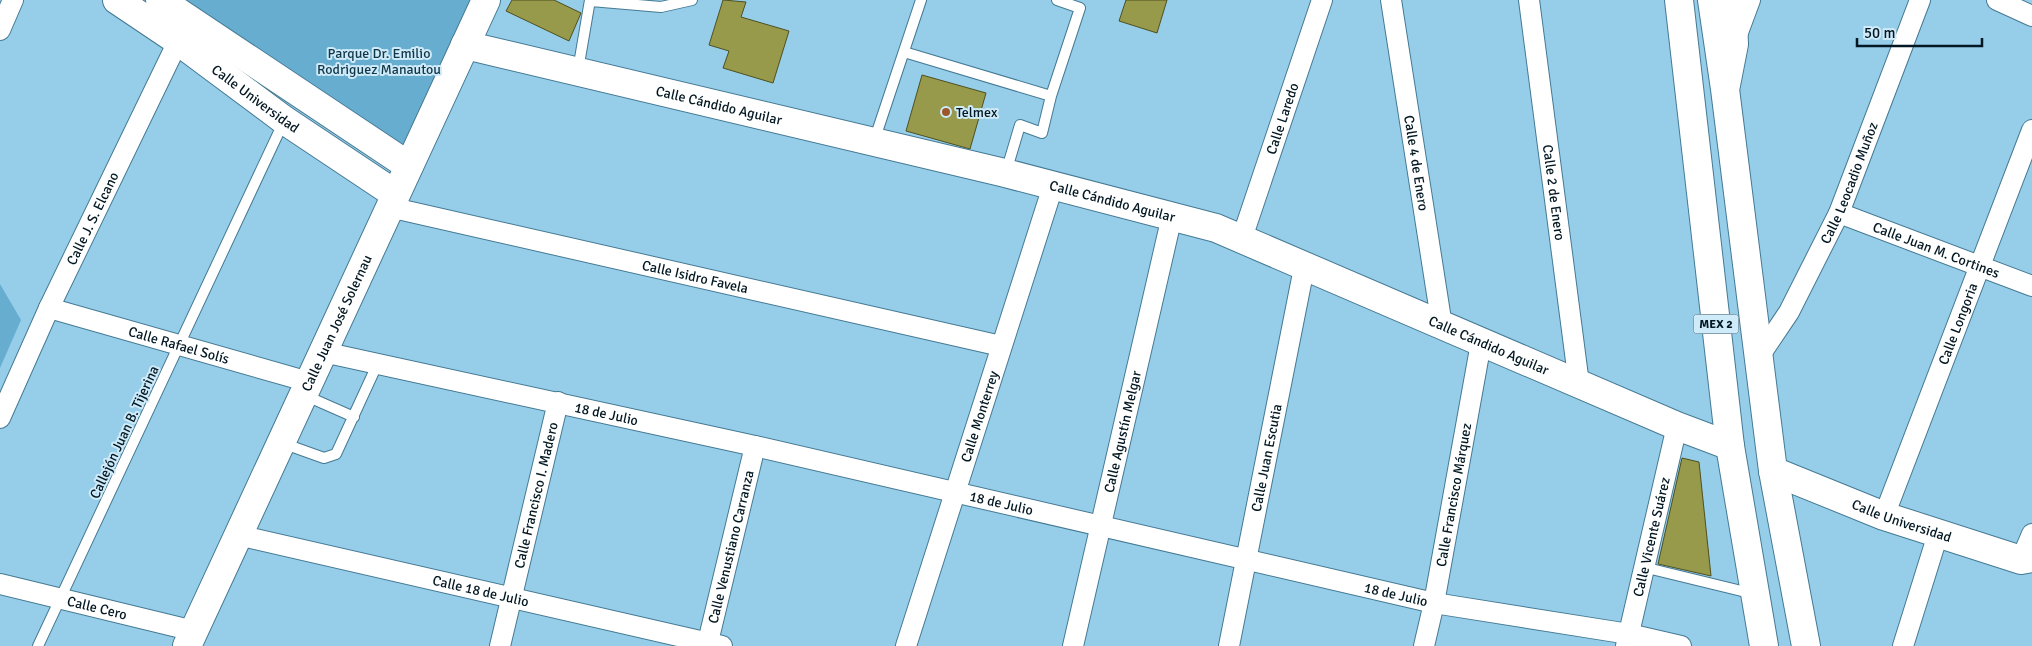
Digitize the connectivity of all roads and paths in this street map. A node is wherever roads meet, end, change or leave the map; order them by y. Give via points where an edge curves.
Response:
1 (14, 0) edge
2 (117, 0) edge
3 (160, 0) edge
4 (486, 0) edge
5 (591, 0) edge
6 (692, 0) edge
7 (921, 0) edge
8 (1058, 0) edge
9 (1322, 0) edge
10 (1391, 0) edge
11 (1529, 0) edge
12 (1679, 0) edge
13 (1712, 0) edge
14 (1732, 0) edge
15 (1750, 0) edge
16 (1920, 0) edge
17 (1997, 0) edge
18 (2032, 16) edge
19 (0, 30) edge
20 (183, 31) junction
21 (1734, 44) junction
22 (465, 45) junction
23 (904, 52) junction
24 (578, 71) junction
25 (1725, 89) junction
26 (1051, 96) junction
27 (284, 120) junction
28 (2032, 130) edge
29 (874, 142) junction
30 (409, 166) junction
31 (1005, 173) junction
32 (1053, 186) junction
33 (392, 201) junction
34 (1839, 212) junction
35 (1172, 216) junction
36 (1242, 238) junction
37 (1979, 265) junction
38 (1304, 268) junction
39 (2032, 286) edge
40 (50, 308) junction
41 (1442, 326) junction
42 (1481, 343) junction
43 (181, 345) junction
44 (1001, 346) junction
45 (323, 352) junction
46 (1758, 358) junction
47 (377, 365) junction
48 (1579, 384) junction
49 (306, 388) junction
50 (558, 402) junction
51 (354, 417) junction
52 (0, 418) edge
53 (1677, 426) junction
54 (281, 443) junction
55 (755, 446) junction
56 (1730, 446) junction
57 (1773, 471) junction
58 (956, 493) junction
59 (1884, 516) junction
60 (1099, 526) junction
61 (1938, 534) junction
62 (2032, 534) edge
63 (238, 535) junction
64 (1246, 560) junction
65 (2027, 560) edge
66 (1643, 567) junction
67 (0, 584) edge
68 (1755, 594) junction
69 (512, 597) junction
70 (61, 599) junction
71 (1434, 603) junction
72 (190, 638) edge
73 (1628, 640) edge
74 (712, 645) edge
75 (38, 646) edge
76 (500, 646) edge
77 (906, 646) edge
78 (1073, 646) edge
79 (1229, 646) edge
80 (1424, 646) edge
81 (1681, 646) edge
82 (1764, 646) edge
83 (1806, 646) edge
84 (1903, 646) edge

1 - 19 street
2 - 20 main road, Calle Universidad
3 - 20 main road, Calle Universidad
4 - 22 main road, Calle Juan José Solernau
5 - 6 lane via 661,7
5 - 24 lane
7 - 23 lane
8 - 26 lane via 1080,8
9 - 36 street, Calle Laredo
10 - 41 street, Calle 4 de Enero
11 - 48 street, Calle 2 de Enero
12 - 56 main road, MEX 2
13 - 25 main road, MEX 2
14 - 21 main road
15 - 21 street
16 - 34 street, Calle Leocadio Muñoz
17 - 18 street
20 - 27 main road, Calle Universidad
20 - 30 main road, Calle Universidad
20 - 40 street, Calle J. S. Elcano
21 - 25 main road
22 - 24 main road, Calle Cándido Aguilar
22 - 30 main road, Calle Juan José Solernau
23 - 26 lane
23 - 29 lane
24 - 29 main road, Calle Cándido Aguilar
25 - 46 main road, MEX 2
26 - 31 lane via 1042,133 1020,125
27 - 33 main road, Calle Universidad
27 - 43 lane, Callejón Juan B. Tijerina
28 - 37 street, Calle Longoria
29 - 31 main road, Calle Cándido Aguilar
30 - 33 main road, Calle Juan José Solernau
31 - 32 main road, Calle Cándido Aguilar
32 - 35 main road, Calle Cándido Aguilar
32 - 44 street, Calle Monterrey
33 - 44 street, Calle Isidro Favela
33 - 45 main road, Calle Juan José Solernau
34 - 37 street, Calle Juan M. Cortines
34 - 46 street, Calle Leocadio Muñoz via 1788,312
35 - 36 main road, Calle Cándido Aguilar
35 - 60 street, Calle Agustín Melgar
36 - 38 main road, Calle Cándido Aguilar
37 - 39 street, Calle Juan M. Cortines
37 - 59 street, Calle Longoria
38 - 41 main road, Calle Cándido Aguilar
38 - 64 street, Calle Juan Escutia
40 - 43 street, Calle Rafael Solís
40 - 52 street, Calle J. S. Elcano
41 - 42 main road, Calle Cándido Aguilar
42 - 48 main road, Calle Cándido Aguilar
42 - 71 street, Calle Francisco Márquez
43 - 49 street, Calle Rafael Solís
43 - 70 lane, Callejón Juan B. Tijerina
44 - 58 street, Calle Monterrey
45 - 47 street, 18 de Julio
45 - 49 main road, Calle Juan José Solernau
46 - 57 main road, MEX 2
47 - 50 street, 18 de Julio
47 - 51 lane
48 - 53 main road, Calle Cándido Aguilar
49 - 51 lane
49 - 54 main road, Calle Juan José Solernau
50 - 55 street, 18 de Julio
50 - 69 street, Calle Francisco I. Madero
51 - 54 lane via 336,454 324,458
53 - 56 main road, Calle Cándido Aguilar
53 - 66 street, Calle Vicente Suárez
54 - 63 main road, Calle Juan José Solernau
55 - 58 street, 18 de Julio
55 - 74 street, Calle Venustiano Carranza
56 - 68 main road, MEX 2
57 - 59 main road, Calle Universidad
57 - 83 main road, MEX 2
58 - 60 street, 18 de Julio
58 - 77 street, Calle Monterrey
59 - 61 main road, Calle Universidad
60 - 64 street, 18 de Julio
60 - 78 street, Calle Agustín Melgar
61 - 65 main road, Calle Universidad
61 - 84 street
62 - 65 street
63 - 69 street, Calle 18 de Julio
63 - 72 main road, Calle Juan José Solernau
64 - 71 street, 18 de Julio
64 - 79 street, Calle Juan Escutia
66 - 68 lane
66 - 73 street, Calle Vicente Suárez
67 - 70 street, Calle Cero
68 - 82 main road, MEX 2
69 - 74 street, Calle 18 de Julio
69 - 76 street, Calle Francisco I. Madero
70 - 72 street, Calle Cero
70 - 75 lane, Callejón Juan B. Tijerina
71 - 73 street, 18 de Julio
71 - 80 street, Calle Francisco Márquez
73 - 81 street, 18 de Julio

